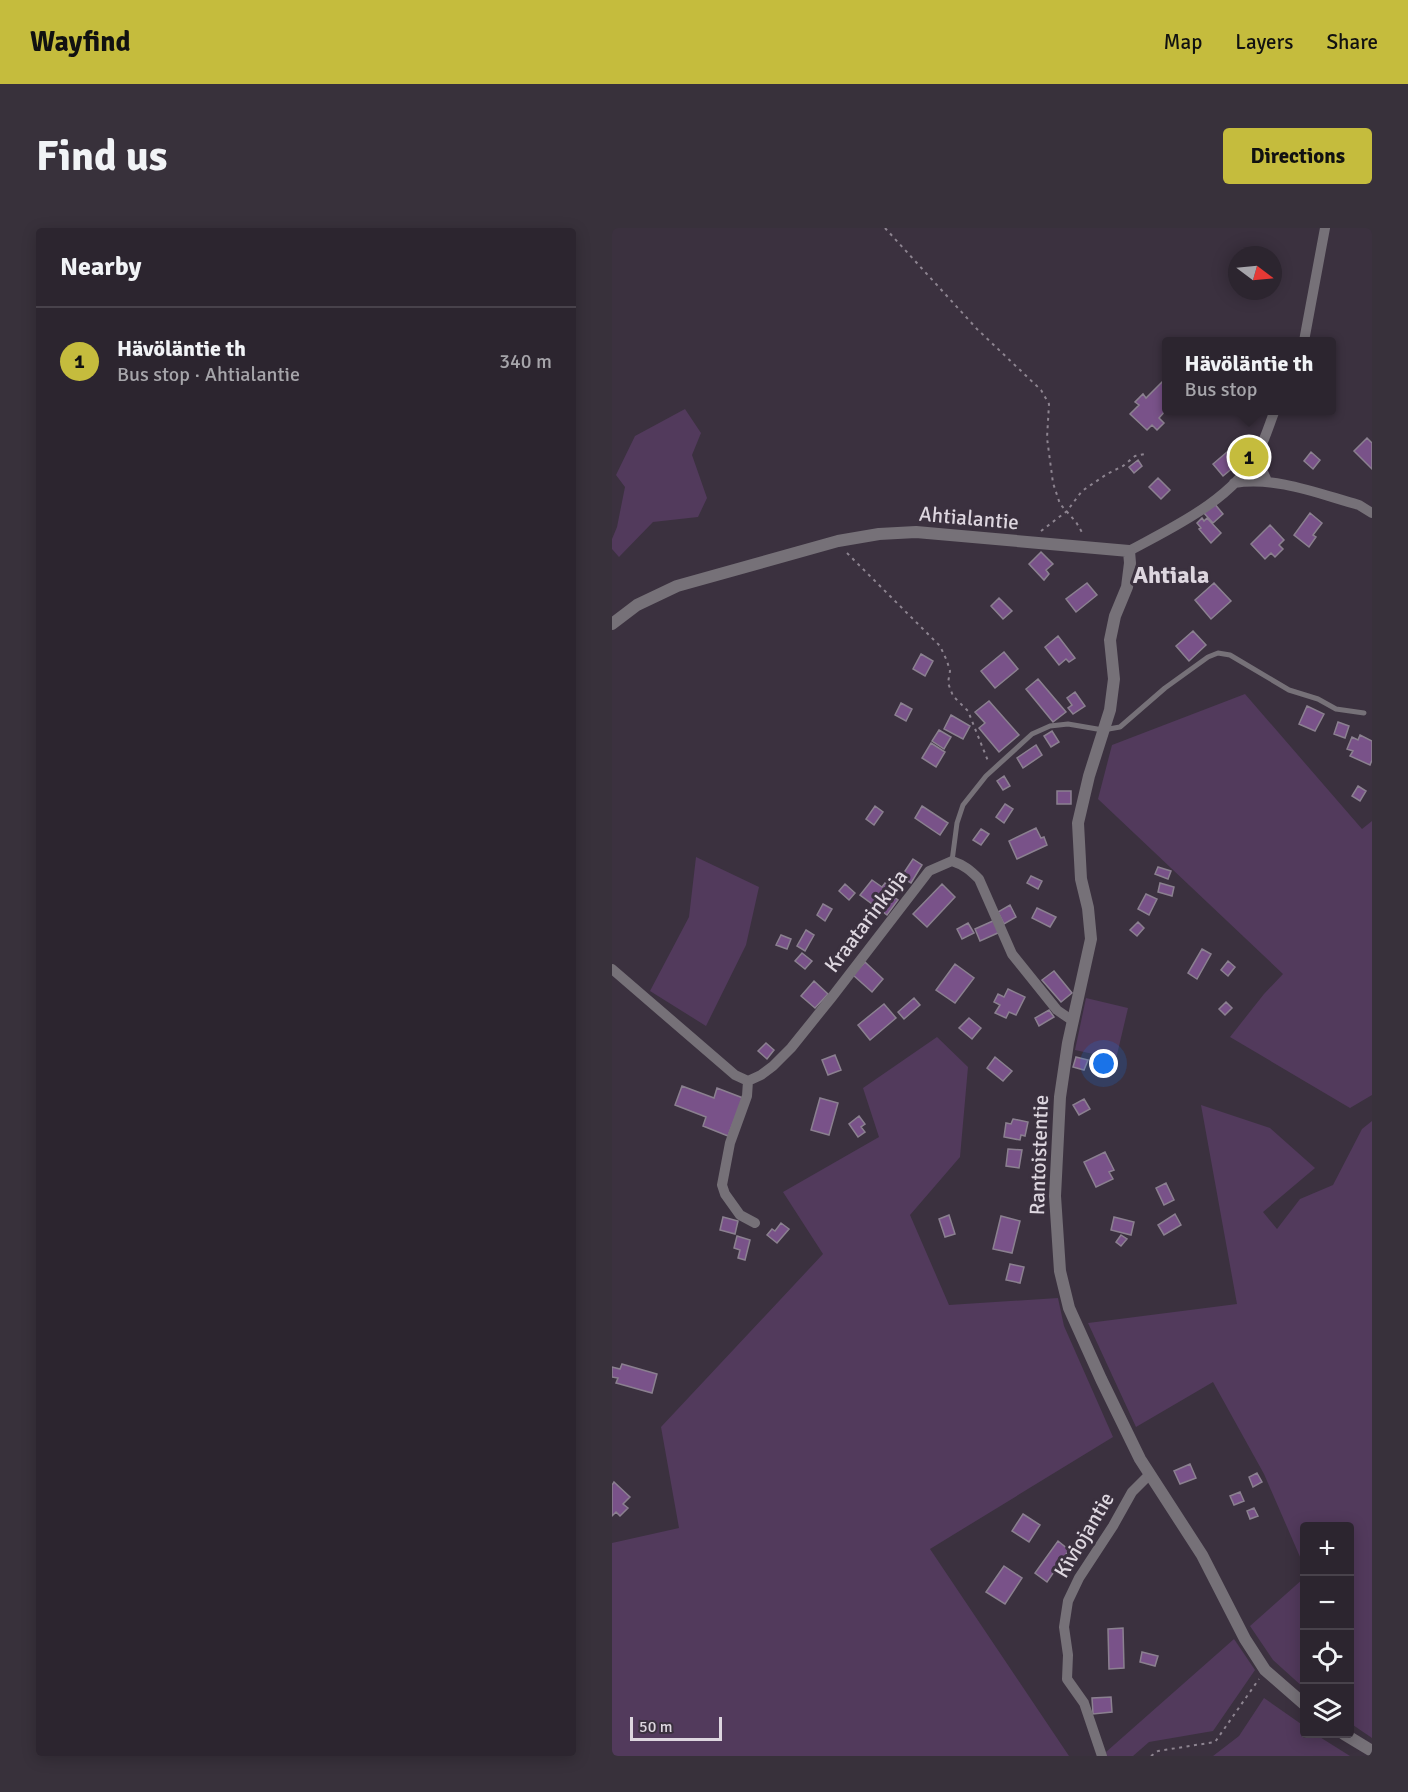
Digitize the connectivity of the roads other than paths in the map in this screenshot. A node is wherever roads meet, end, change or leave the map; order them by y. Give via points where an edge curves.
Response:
1 (1325, 228) edge
2 (1305, 337) edge
3 (1273, 415) edge
4 (1256, 456) junction
5 (1267, 481) junction
6 (1234, 483) junction
7 (1372, 513) edge
8 (1129, 551) junction
9 (612, 624) edge
10 (1364, 713) dead end
11 (1103, 730) junction
12 (952, 861) junction
13 (612, 969) edge
14 (1073, 1021) junction
15 (748, 1081) junction
16 (755, 1223) dead end
17 (1149, 1475) junction
18 (1300, 1700) edge
19 (1351, 1738) edge
20 (1372, 1751) edge
21 (1102, 1756) edge

1 - 2 street
3 - 4 street
4 - 5 street
4 - 6 street
5 - 6 street
5 - 7 street via 1359,505
6 - 8 street via 1197,515
8 - 9 street, Ahtialantie via 916,532 879,534 838,541 677,586 637,605
8 - 11 street, Rantoistentie via 1127,587 1114,616 1110,640 1113,689
10 - 11 lane via 1336,709 1289,690 1218,653 1165,688 1120,728
11 - 12 lane via 1068,723 1032,734 963,805
11 - 14 street, Rantoistentie via 1078,823 1081,879 1091,939
12 - 14 street via 979,879 1012,954 1058,1010
12 - 15 street, Kraatarinkuja via 929,871 791,1048 767,1071
13 - 15 street via 735,1075
14 - 17 street, Rantoistentie via 1060,1097 1056,1164 1060,1271 1070,1308
15 - 16 street via 722,1185 740,1215
17 - 18 street, Rantoistentie via 1202,1555 1265,1670
17 - 21 street, Kiviojantie via 1132,1492 1068,1601 1066,1679 1084,1703
19 - 20 street

